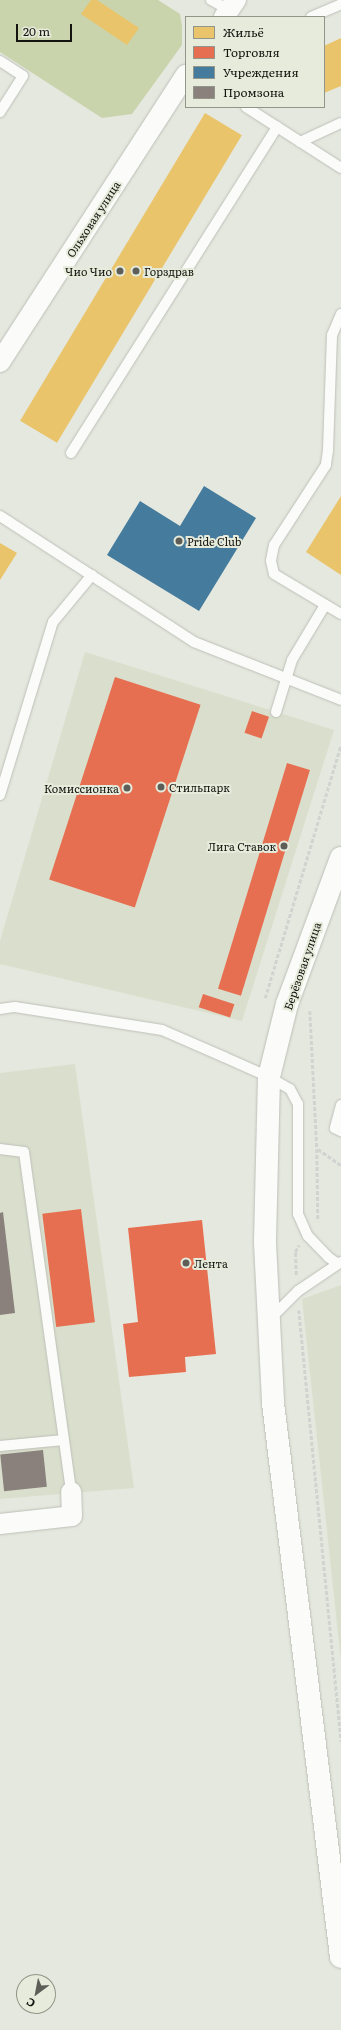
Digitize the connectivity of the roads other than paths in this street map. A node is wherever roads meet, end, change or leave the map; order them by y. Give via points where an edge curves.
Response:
1 (211, 0) edge
2 (341, 4) edge
3 (230, 9) edge
4 (313, 16) edge
5 (0, 61) edge
6 (185, 77) edge
7 (248, 108) edge
8 (0, 112) edge
9 (341, 123) edge
10 (277, 127) junction
11 (300, 142) junction
12 (341, 168) edge
13 (341, 314) edge
14 (0, 362) edge
15 (71, 453) dead end
16 (0, 516) edge
17 (92, 574) junction
18 (325, 604) junction
19 (341, 614) edge
20 (286, 679) junction
21 (341, 700) edge
22 (276, 712) dead end
23 (0, 795) edge
24 (341, 858) edge
25 (0, 1009) edge
26 (269, 1077) junction
27 (341, 1105) edge
28 (341, 1131) edge
29 (0, 1150) edge
30 (339, 1263) edge
31 (269, 1320) junction
32 (64, 1440) junction
33 (0, 1446) edge
34 (71, 1492) joint
35 (0, 1524) edge
36 (341, 1957) edge

1 - 3 lane
2 - 4 lane
5 - 8 lane via 23,76
6 - 14 street, Ольховая улица
7 - 10 lane
9 - 11 lane
10 - 11 lane
10 - 15 lane
11 - 12 lane
13 - 18 lane via 332,335 326,465 274,545 271,561 274,574
16 - 17 lane
17 - 20 lane via 194,642
17 - 23 lane via 53,622
18 - 19 lane
18 - 20 lane via 292,660
20 - 21 lane
20 - 22 lane
24 - 26 street, Берёзовая улица via 287,1004
25 - 26 lane via 15,1006 162,1030
26 - 30 lane via 290,1089 298,1104 298,1214 308,1236 328,1257
26 - 31 street, Берёзовая улица via 265,1243
27 - 28 lane via 335,1128
29 - 32 lane via 24,1152
30 - 31 lane via 298,1291
31 - 36 street, Берёзовая улица via 273,1403
32 - 33 lane
32 - 34 lane
34 - 35 street via 72,1516

